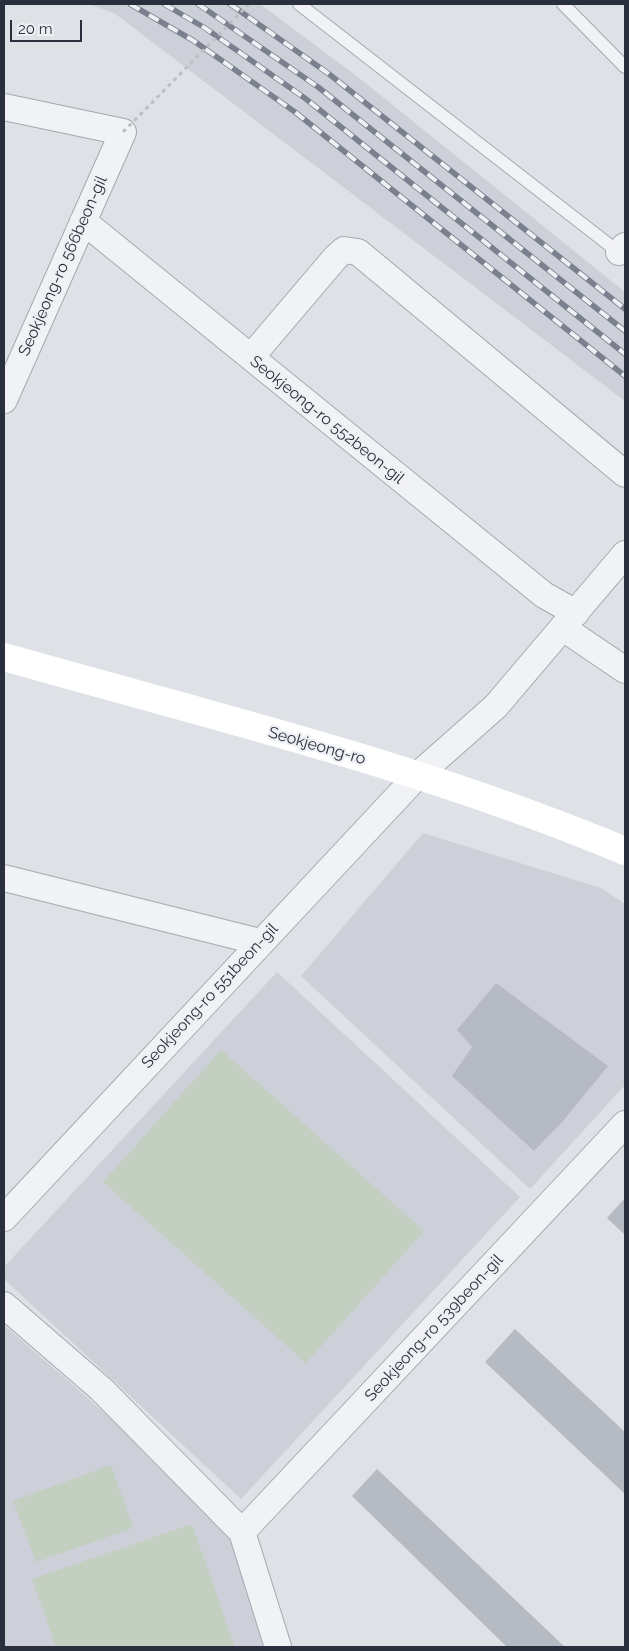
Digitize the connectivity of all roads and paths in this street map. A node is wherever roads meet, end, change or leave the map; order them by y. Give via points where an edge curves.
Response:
1 (249, 4) edge
2 (299, 4) edge
3 (563, 4) edge
4 (625, 67) edge
5 (4, 107) edge
6 (122, 132) junction
7 (83, 221) junction
8 (623, 252) edge
9 (251, 357) junction
10 (4, 400) edge
11 (625, 474) edge
12 (625, 554) edge
13 (569, 620) junction
14 (4, 657) edge
15 (625, 670) edge
16 (418, 775) junction
17 (625, 851) edge
18 (4, 878) edge
19 (260, 942) junction
20 (625, 1124) edge
21 (4, 1218) edge
22 (4, 1305) edge
23 (242, 1532) junction
24 (278, 1647) edge

1 - 6 path, bridge
2 - 8 lane
3 - 4 lane
5 - 6 street
6 - 7 street, Seokjeong-ro 566beon-gil
7 - 9 street, Seokjeong-ro 552beon-gil
7 - 10 street, Seokjeong-ro 566beon-gil
9 - 11 street via 336,257 344,250 358,252
9 - 13 street, Seokjeong-ro 552beon-gil via 544,595
12 - 13 street
13 - 15 street
13 - 16 street via 496,706
14 - 16 main road, Seokjeong-ro
16 - 17 main road, Seokjeong-ro via 565,826
16 - 19 street, Seokjeong-ro 551beon-gil
18 - 19 street
19 - 21 street, Seokjeong-ro 551beon-gil
20 - 23 street, Seokjeong-ro 539beon-gil
22 - 23 street via 101,1389
23 - 24 street

